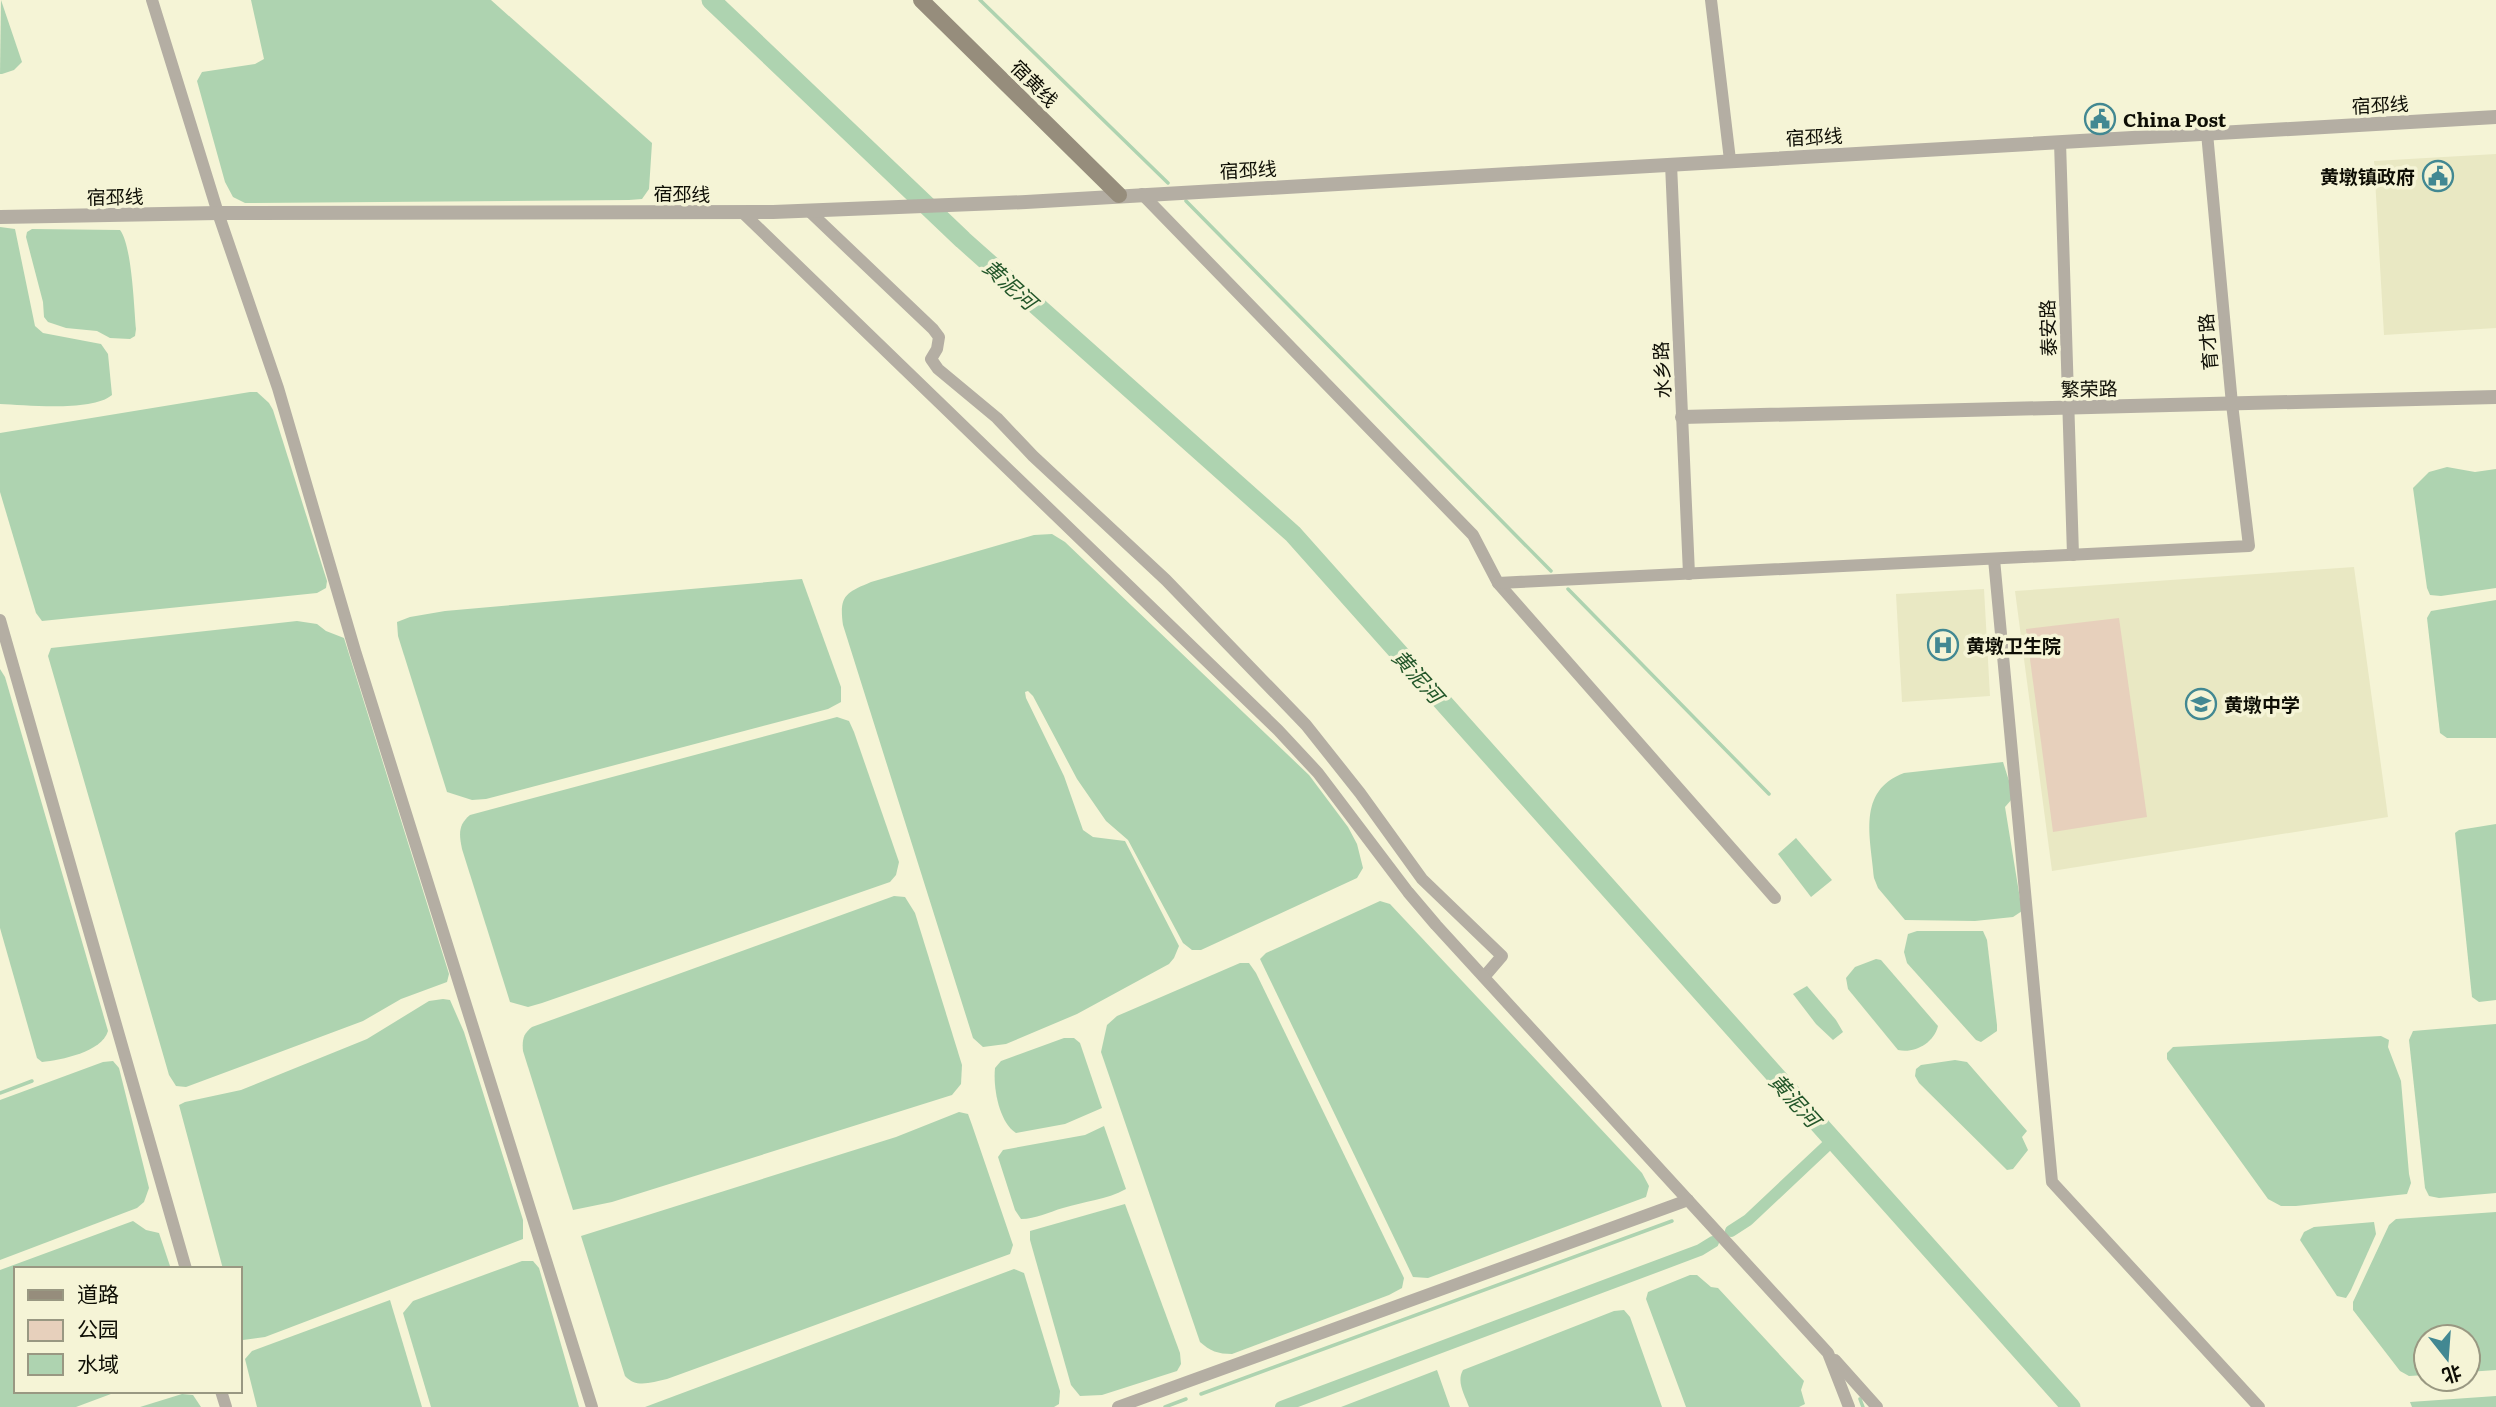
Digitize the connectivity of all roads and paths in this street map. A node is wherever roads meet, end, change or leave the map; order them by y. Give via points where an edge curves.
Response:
1 (152, 0) edge
2 (921, 0) edge
3 (1711, 0) edge
4 (2496, 117) edge
5 (2207, 133) junction
6 (2060, 142) junction
7 (1730, 160) junction
8 (1671, 164) junction
9 (1142, 194) junction
10 (1119, 195) junction
11 (808, 211) junction
12 (742, 212) junction
13 (218, 213) junction
14 (0, 217) edge
15 (2496, 397) edge
16 (2232, 404) junction
17 (2069, 408) junction
18 (1682, 417) junction
19 (2073, 555) junction
20 (1994, 559) junction
21 (1689, 574) junction
22 (1498, 583) junction
23 (1, 628) edge
24 (1422, 879) junction
25 (1408, 892) junction
26 (1775, 898) dead end
27 (1484, 977) junction
28 (1688, 1200) junction
29 (185, 1267) edge
30 (1828, 1353) junction
31 (592, 1407) edge
32 (1118, 1407) edge
33 (1849, 1407) edge
34 (1877, 1407) edge
35 (2259, 1407) edge

1 - 13 street
2 - 10 main road, 宿黄线
3 - 7 street
4 - 5 street, 宿邳线
5 - 6 street, 宿邳线
5 - 16 street, 育才路
6 - 7 street, 宿邳线
6 - 17 street, 泰安路
7 - 8 street, 宿邳线
8 - 9 street, 宿邳线
8 - 18 street, 水乡路
9 - 10 street, 宿邳线
9 - 22 street via 1473,535
10 - 11 street, 宿邳线
11 - 12 street, 宿邳线
11 - 24 street via 933,329 939,337 931,359 938,369 997,418 1166,580 1306,725
12 - 13 street, 宿邳线
12 - 25 street via 1278,730 1318,773
13 - 14 street, 宿邳线
13 - 31 street via 278,388 355,651
15 - 16 street, 繁荣路
16 - 17 street, 繁荣路
16 - 19 street, 育才路 via 2249,546
17 - 18 street, 繁荣路
17 - 19 street, 泰安路
18 - 21 street, 水乡路
19 - 20 street
20 - 21 street
20 - 35 street via 2052,1182
21 - 22 street
22 - 26 street
23 - 29 street
24 - 25 street
24 - 27 street via 1502,956
25 - 27 street
27 - 28 street
28 - 30 street
28 - 32 street
30 - 33 street
30 - 34 street

